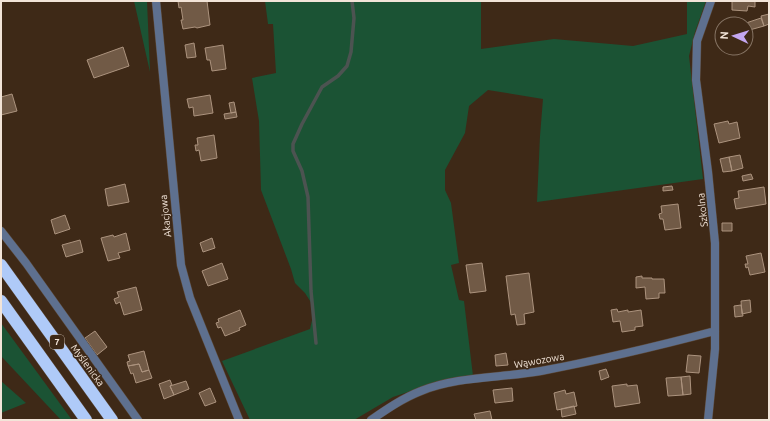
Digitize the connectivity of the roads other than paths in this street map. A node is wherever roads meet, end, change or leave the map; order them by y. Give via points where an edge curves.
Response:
1 (156, 1) edge
2 (711, 1) edge
3 (1, 231) edge
4 (1, 265) edge
5 (1, 301) edge
6 (715, 330) junction
7 (86, 420) edge
8 (112, 420) edge
9 (138, 420) edge
10 (239, 420) edge
11 (371, 420) edge
12 (708, 420) edge

1 - 10 street, Akacjowa via 181,265 190,298
2 - 6 street, Szkolna via 697,41 696,80 715,243
3 - 9 street
4 - 8 highway, Myślenicka / 7
5 - 7 highway, 7
6 - 11 street, Wąwozowa via 540,371 439,386 404,399
6 - 12 street, Szkolna

